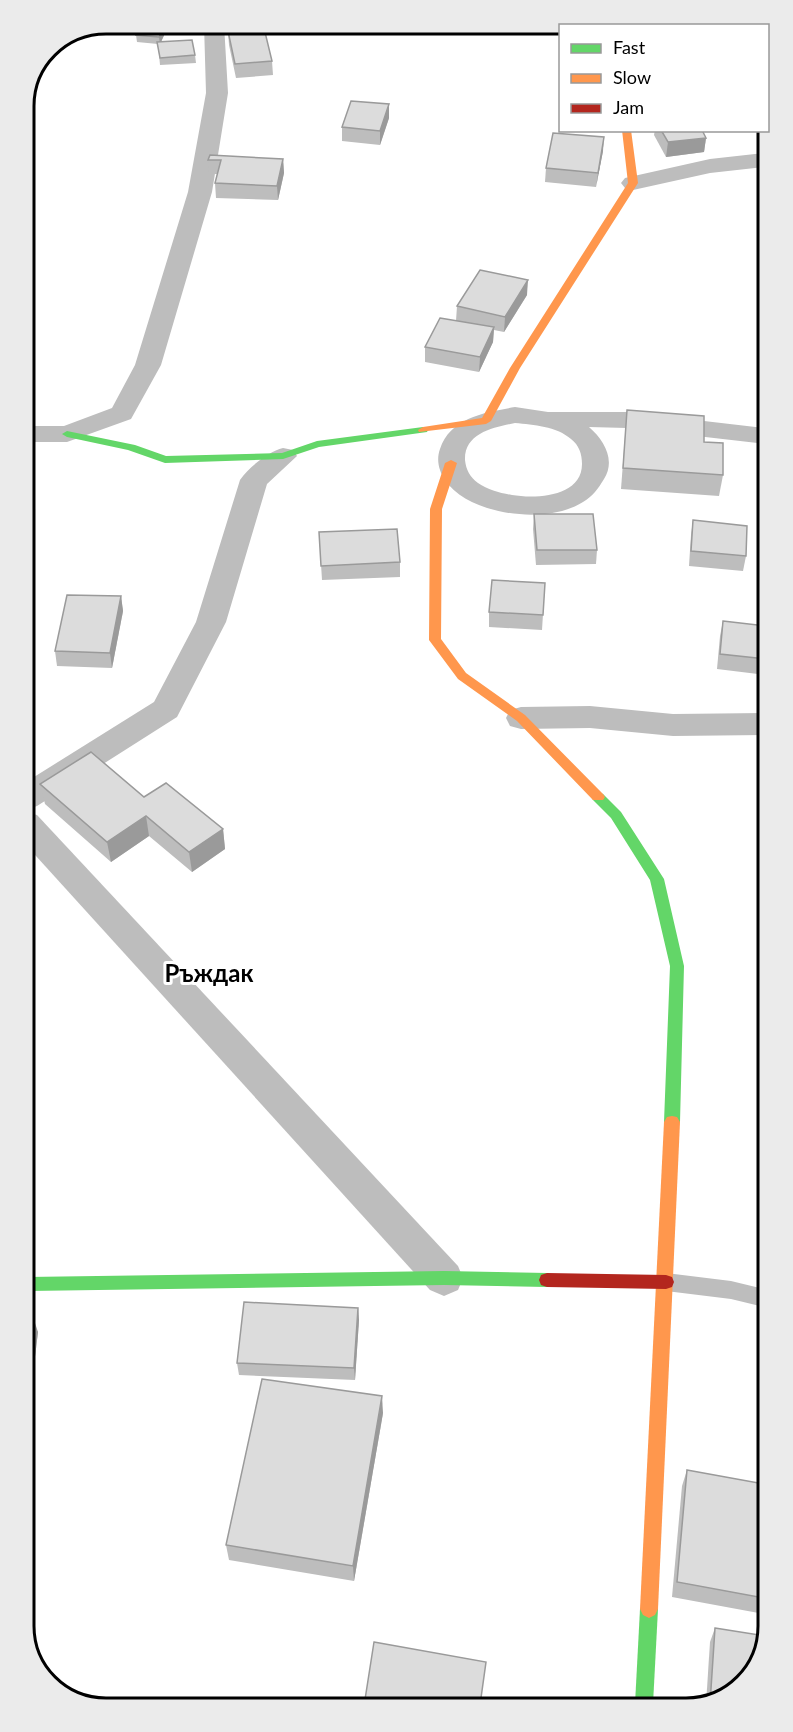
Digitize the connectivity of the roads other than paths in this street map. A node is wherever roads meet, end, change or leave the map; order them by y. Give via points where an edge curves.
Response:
1 (214, 35) edge
2 (626, 132) edge
3 (758, 161) edge
4 (633, 183) junction
5 (122, 413) junction
6 (545, 418) junction
7 (486, 421) junction
8 (35, 434) edge
9 (68, 434) junction
10 (758, 435) edge
11 (131, 447) junction
12 (283, 456) junction
13 (451, 463) junction
14 (521, 718) junction
15 (758, 724) edge
16 (35, 793) edge
17 (35, 833) edge
18 (444, 1278) junction
19 (666, 1282) junction
20 (34, 1284) edge
21 (758, 1297) edge
22 (644, 1698) edge

1 - 5 street via 217,93 200,192 148,365
2 - 4 street
3 - 4 street via 710,166
4 - 7 street via 515,368
5 - 9 street
5 - 11 street
6 - 7 street via 515,416
6 - 10 street via 627,420
6 - 13 street via 581,434 592,447 596,460 594,474 571,497 529,507 506,505 468,489 456,477
7 - 12 street via 317,444
7 - 13 street via 458,438
8 - 9 street
9 - 11 street
11 - 12 street via 165,460
12 - 16 street via 254,480 211,622 166,709
13 - 14 street via 436,509 435,640 462,676
14 - 15 street via 590,717 673,725
14 - 19 street via 616,815 657,879 677,966
17 - 18 street
18 - 19 street
18 - 20 street
19 - 21 lane
19 - 22 street

